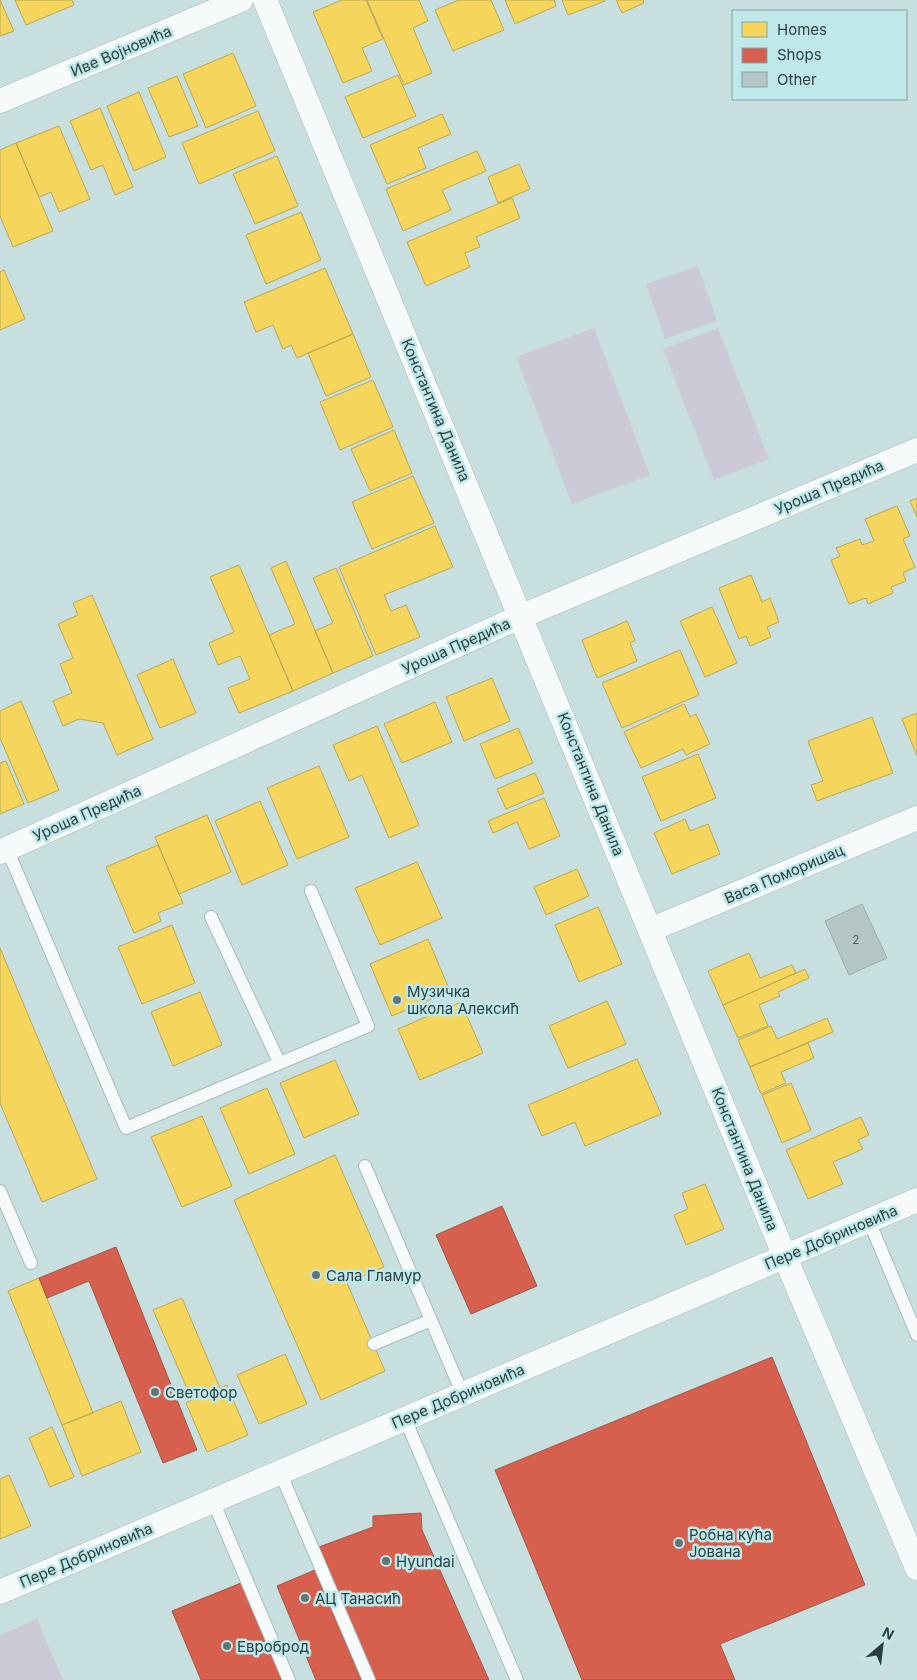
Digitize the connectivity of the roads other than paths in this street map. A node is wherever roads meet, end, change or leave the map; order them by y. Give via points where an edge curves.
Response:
1 (241, 0) edge
2 (265, 0) edge
3 (0, 101) edge
4 (917, 450) edge
5 (522, 616) junction
6 (917, 818) edge
7 (4, 851) edge
8 (311, 891) dead end
9 (211, 917) dead end
10 (650, 930) junction
11 (279, 1062) junction
12 (365, 1166) dead end
13 (0, 1191) edge
14 (917, 1200) edge
15 (3, 1204) edge
16 (868, 1221) junction
17 (785, 1257) junction
18 (30, 1263) dead end
19 (431, 1320) junction
20 (917, 1335) edge
21 (374, 1344) dead end
22 (462, 1394) junction
23 (405, 1419) junction
24 (280, 1472) junction
25 (213, 1501) junction
26 (917, 1568) edge
27 (0, 1592) edge
28 (289, 1680) edge
29 (369, 1680) edge
30 (517, 1680) edge

1 - 3 street, Иве Војновића
2 - 5 street, Константина Данила
4 - 5 street, Уроша Предића
5 - 7 street, Уроша Предића
5 - 10 street, Константина Данила
6 - 10 street, Васа Поморишац
7 - 11 lane via 126,1128
8 - 11 lane via 368,1026
9 - 11 lane
10 - 17 street, Константина Данила
12 - 19 lane
13 - 15 lane
14 - 16 street, Пере Добриновића
15 - 18 lane
16 - 17 street, Пере Добриновића
16 - 20 lane
17 - 22 street, Пере Добриновића
17 - 26 street, Константина Данила
19 - 21 lane
19 - 22 lane
22 - 23 street, Пере Добриновића
23 - 24 street, Пере Добриновића
23 - 30 lane
24 - 25 street, Пере Добриновића
24 - 29 lane
25 - 27 street, Пере Добриновића
25 - 28 lane

